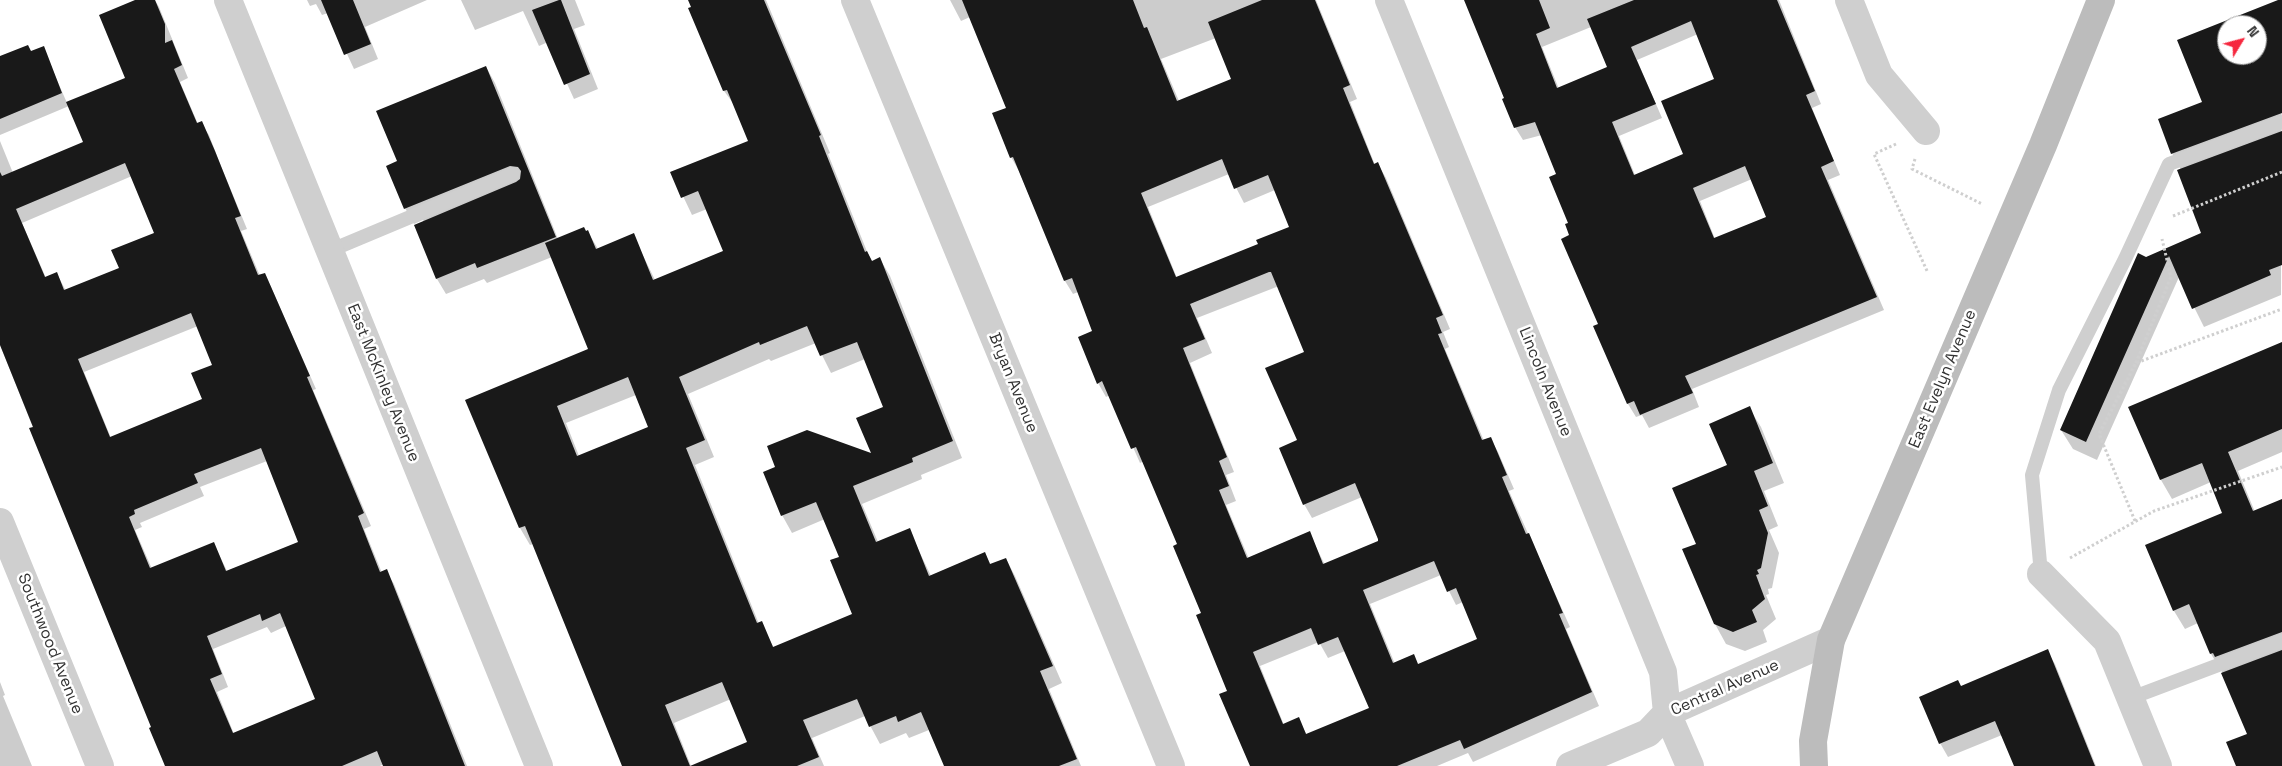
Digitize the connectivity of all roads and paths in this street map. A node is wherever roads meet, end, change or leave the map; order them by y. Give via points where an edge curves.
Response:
1 (228, 0) edge
2 (855, 0) edge
3 (1389, 0) edge
4 (1849, 0) edge
5 (2101, 0) edge
6 (2282, 122) edge
7 (1926, 131) junction
8 (2282, 172) edge
9 (513, 174) dead end
10 (2144, 218) junction
11 (2012, 219) junction
12 (2158, 222) junction
13 (329, 251) junction
14 (1928, 273) dead end
15 (2282, 309) edge
16 (2136, 363) junction
17 (2282, 467) edge
18 (0, 522) edge
19 (2136, 522) junction
20 (2042, 574) junction
21 (1831, 640) junction
22 (2282, 640) edge
23 (2131, 698) junction
24 (1667, 713) junction
25 (100, 766) edge
26 (539, 766) edge
27 (1171, 766) edge
28 (1570, 766) edge
29 (1690, 766) edge
30 (1814, 766) edge
31 (2158, 766) edge

1 - 13 street, East McKinley Avenue
2 - 27 street, Bryan Avenue
3 - 24 street, Lincoln Avenue via 1663,672
4 - 7 street via 1880,76
5 - 11 main road, East Evelyn Avenue
6 - 10 lane via 2169,164
7 - 11 path via 1912,169
7 - 14 path via 1874,154
8 - 12 path
9 - 13 lane
10 - 12 path
10 - 20 lane via 2059,390 2032,475
11 - 21 main road, East Evelyn Avenue
12 - 16 path via 2171,277
13 - 26 street, East McKinley Avenue
15 - 16 path
16 - 19 path via 2099,434
17 - 19 path via 2154,511
18 - 25 street, Southwood Avenue
19 - 20 path
20 - 23 street via 2107,641
21 - 24 street, Central Avenue
21 - 30 main road, East Evelyn Avenue via 1813,741
22 - 23 lane
23 - 31 street
24 - 28 street, Central Avenue via 1648,733
24 - 29 street, Lincoln Avenue

